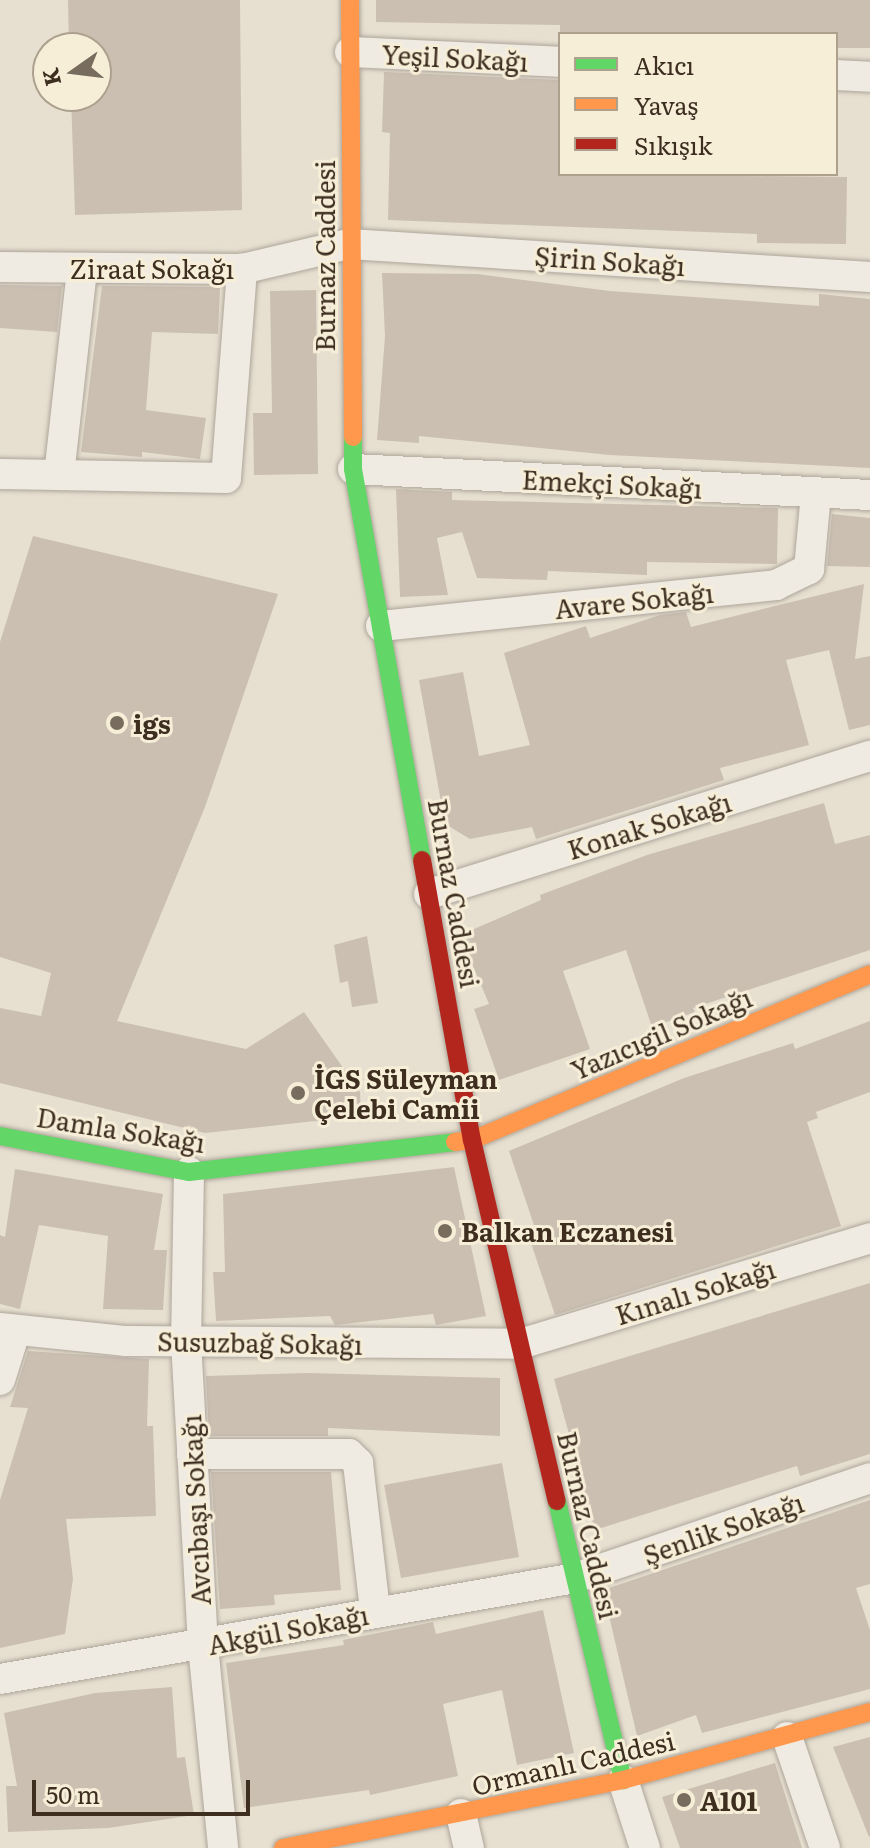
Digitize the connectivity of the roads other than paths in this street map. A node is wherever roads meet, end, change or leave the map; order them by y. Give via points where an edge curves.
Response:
1 (350, 0) edge
2 (350, 52) junction
3 (558, 62) edge
4 (838, 75) edge
5 (870, 77) edge
6 (349, 244) junction
7 (0, 267) edge
8 (82, 269) junction
9 (242, 269) junction
10 (870, 277) edge
11 (353, 469) junction
12 (0, 474) edge
13 (59, 475) junction
14 (816, 493) junction
15 (870, 495) edge
16 (381, 626) junction
17 (870, 756) edge
18 (429, 894) junction
19 (870, 974) edge
20 (0, 1136) edge
21 (472, 1140) junction
22 (189, 1172) junction
23 (870, 1238) edge
24 (7, 1330) edge
25 (186, 1341) junction
26 (520, 1344) junction
27 (0, 1380) edge
28 (192, 1454) junction
29 (870, 1478) edge
30 (575, 1578) junction
31 (375, 1611) junction
32 (203, 1646) junction
33 (0, 1679) edge
34 (870, 1712) edge
35 (787, 1737) junction
36 (623, 1780) junction
37 (461, 1814) junction
38 (223, 1848) edge
39 (283, 1848) edge
40 (469, 1848) edge
41 (645, 1848) edge
42 (825, 1848) edge

1 - 2 main road, Burnaz Caddesi
2 - 3 street, Yeşil Sokağı
2 - 6 main road, Burnaz Caddesi
4 - 5 street
6 - 9 street, Ziraat Sokağı
6 - 10 street, Şirin Sokağı
6 - 11 main road, Burnaz Caddesi
7 - 8 street, Ziraat Sokağı
8 - 9 street, Ziraat Sokağı
8 - 13 street
9 - 13 street via 226,478
11 - 14 street, Emekçi Sokağı
11 - 16 main road, Burnaz Caddesi
12 - 13 street
14 - 15 street, Emekçi Sokağı
14 - 16 street, Avare Sokağı via 809,569 776,585
16 - 18 main road, Burnaz Caddesi
17 - 18 street, Konak Sokağı
18 - 21 main road, Burnaz Caddesi
19 - 21 main road, Yazıcıgil Sokağı
20 - 22 main road, Damla Sokağı
21 - 22 main road, Damla Sokağı
21 - 26 main road, Burnaz Caddesi
22 - 25 street, Avcıbaşı Sokağı
23 - 26 street, Kınalı Sokağı
24 - 25 street, Susuzbağ Sokağı
24 - 27 street
25 - 26 street, Susuzbağ Sokağı
25 - 28 street, Avcıbaşı Sokağı
26 - 30 main road, Burnaz Caddesi
28 - 31 street via 349,1454 358,1463
28 - 32 street, Avcıbaşı Sokağı
29 - 30 street, Şenlik Sokağı
30 - 31 street, Akgül Sokağı
30 - 36 main road, Burnaz Caddesi
31 - 32 street, Akgül Sokağı
32 - 33 street, Akgül Sokağı
32 - 38 street, Avcıbaşı Sokağı
34 - 35 main road, Ormanlı Caddesi
35 - 36 main road, Ormanlı Caddesi
35 - 42 street
36 - 37 main road, Ormanlı Caddesi
36 - 41 street
37 - 39 main road, Ormanlı Caddesi
37 - 40 street

